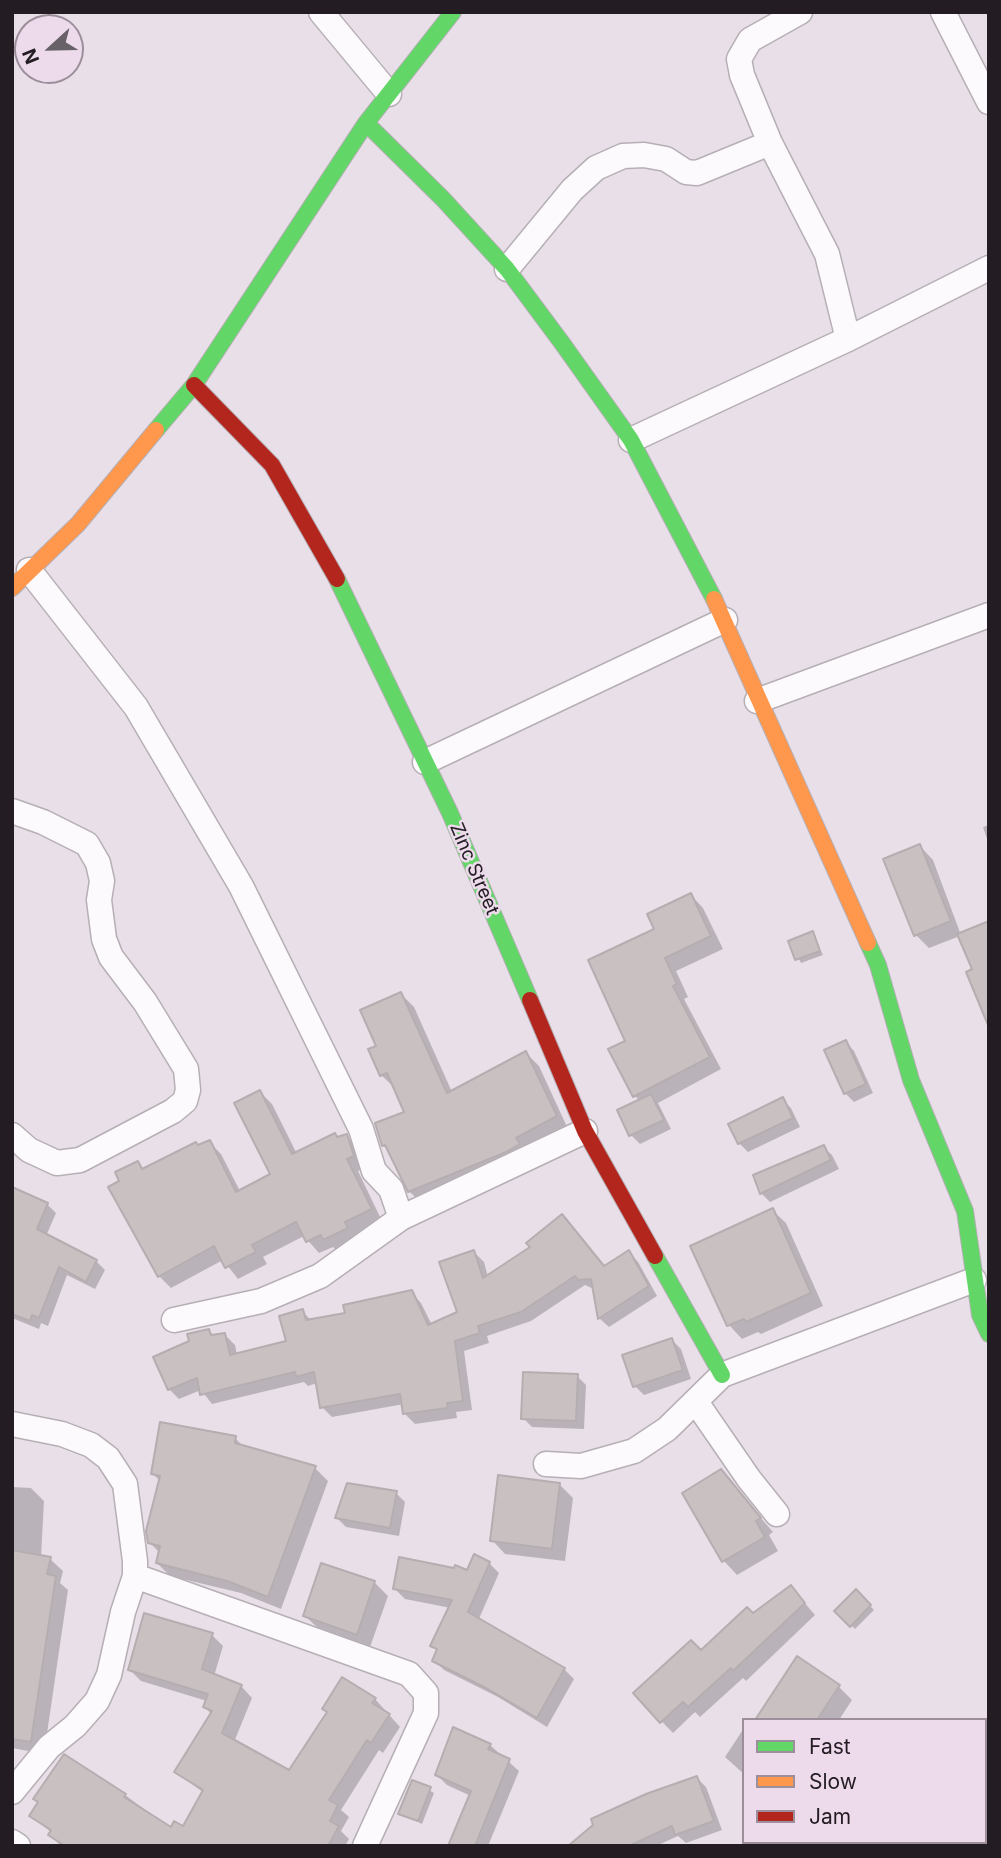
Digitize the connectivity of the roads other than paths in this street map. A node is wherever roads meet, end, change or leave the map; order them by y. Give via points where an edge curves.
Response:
1 (321, 12) edge
2 (453, 12) edge
3 (800, 12) edge
4 (943, 12) edge
5 (389, 94) junction
6 (989, 102) edge
7 (366, 123) junction
8 (770, 143) junction
9 (989, 268) edge
10 (507, 269) junction
11 (848, 339) junction
12 (194, 384) junction
13 (631, 440) junction
14 (21, 579) edge
15 (989, 615) edge
16 (725, 620) junction
17 (757, 701) junction
18 (425, 762) junction
19 (12, 811) edge
20 (585, 1131) junction
21 (12, 1135) edge
22 (401, 1218) junction
23 (974, 1280) junction
24 (174, 1320) dead end
25 (989, 1334) edge
26 (722, 1375) junction
27 (696, 1402) junction
28 (12, 1424) edge
29 (546, 1464) dead end
30 (777, 1514) dead end
31 (135, 1576) junction
32 (12, 1791) edge
33 (12, 1842) edge
34 (18, 1846) edge
35 (366, 1846) edge

1 - 5 street
2 - 5 street
3 - 8 street via 750,40 739,59
4 - 6 street
5 - 7 street
7 - 10 street
7 - 12 street
8 - 10 street via 697,173 644,155 624,156 596,168 554,210
8 - 11 street via 827,254
9 - 11 street
10 - 13 street
11 - 13 street
12 - 14 street via 78,524
12 - 18 street, Zinc Street via 272,465 351,604
13 - 16 street
14 - 22 street via 136,708 241,886 360,1129 374,1171 391,1189
15 - 17 street
16 - 17 street
16 - 18 street
17 - 23 street via 878,965 911,1080 965,1211
18 - 20 street, Zinc Street
19 - 21 street via 87,844 99,863 99,900 111,957 186,1069 188,1090 185,1101 173,1111 80,1160 57,1163 29,1150
20 - 22 street
20 - 26 street, Zinc Street
22 - 24 street via 320,1276 261,1301
23 - 25 street via 980,1315
23 - 26 street
26 - 27 street
27 - 29 street via 634,1451 581,1466
27 - 30 street
28 - 31 street via 91,1445 120,1472 129,1501
31 - 32 street via 97,1701
31 - 35 street via 409,1674 426,1693 426,1713
33 - 34 street

